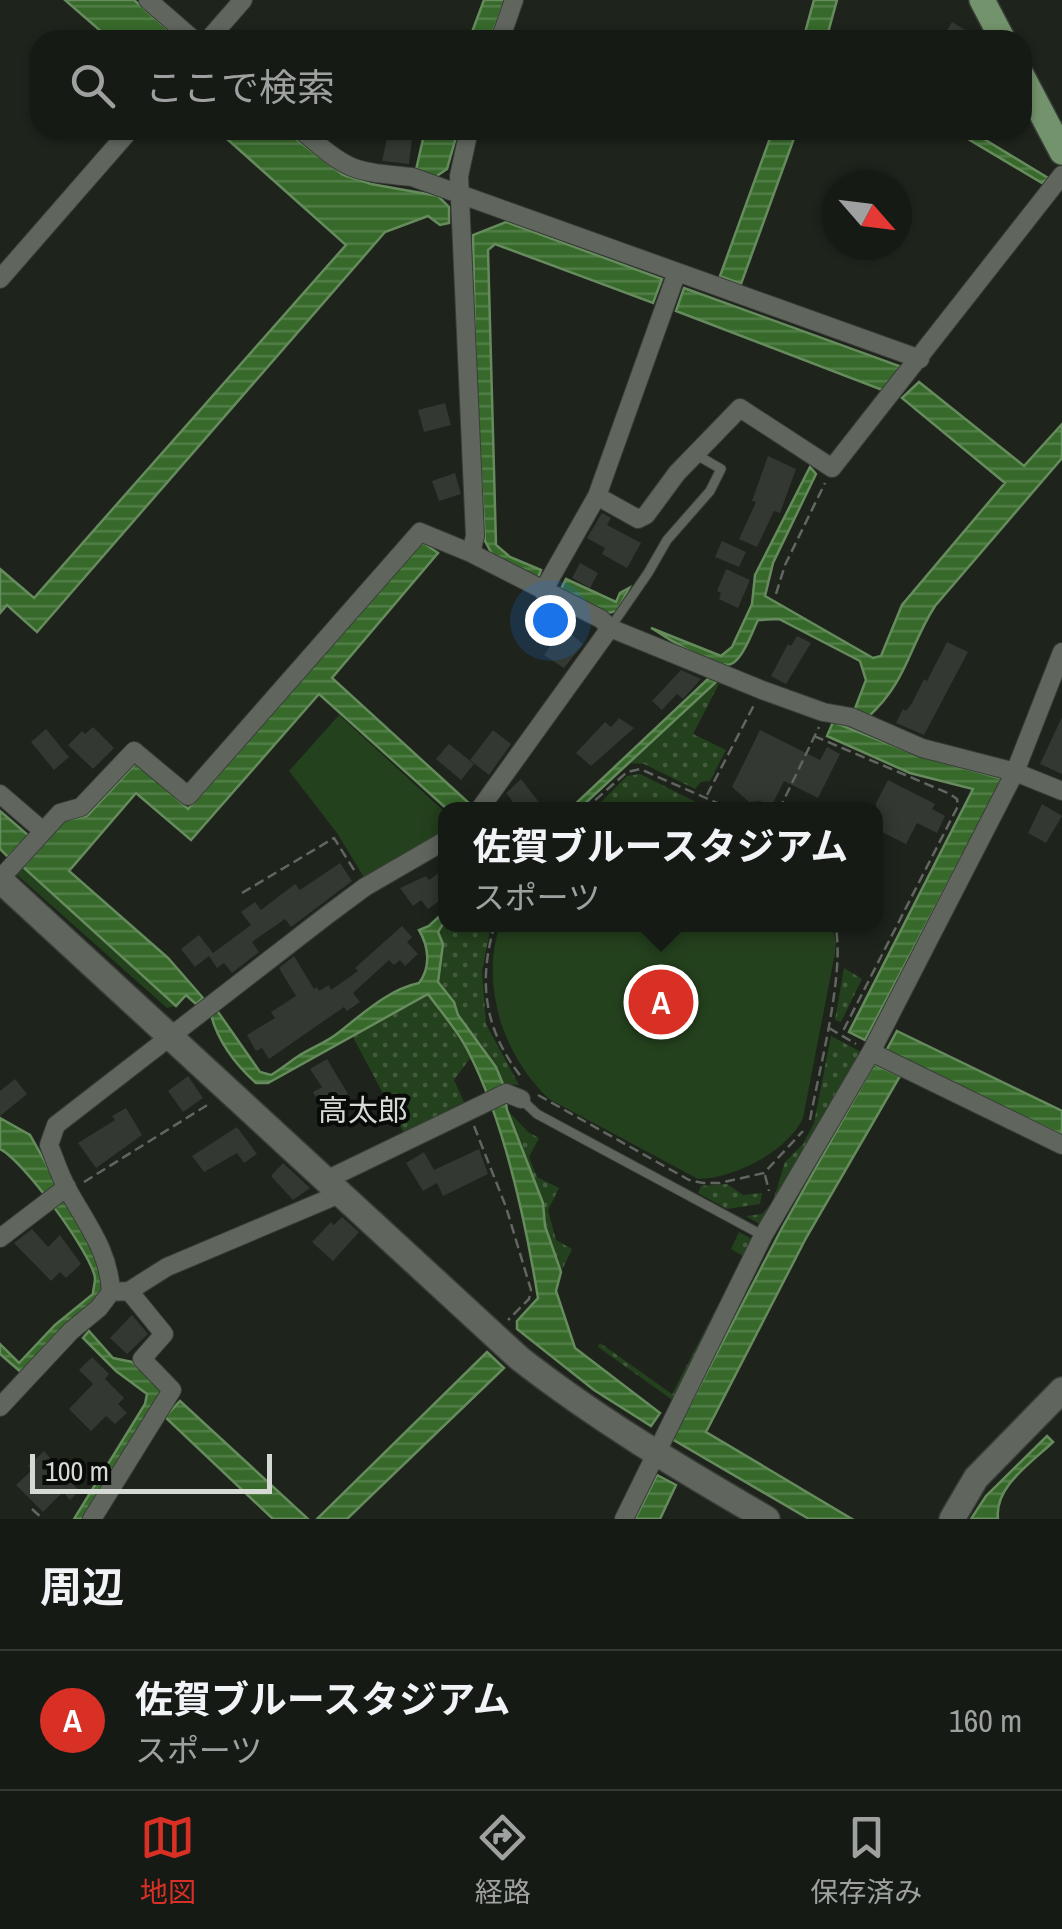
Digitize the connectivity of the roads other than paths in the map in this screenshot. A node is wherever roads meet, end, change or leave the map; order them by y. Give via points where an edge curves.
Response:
1 (148, 0) edge
2 (243, 0) edge
3 (514, 0) edge
4 (982, 0) edge
5 (182, 30) edge
6 (217, 30) edge
7 (504, 30) edge
8 (998, 30) edge
9 (1032, 95) edge
10 (121, 140) edge
11 (312, 140) edge
12 (467, 140) edge
13 (1062, 152) edge
14 (1062, 175) edge
15 (459, 193) junction
16 (677, 272) junction
17 (0, 279) edge
18 (920, 359) junction
19 (695, 454) junction
20 (597, 496) junction
21 (471, 552) junction
22 (543, 591) junction
23 (610, 628) junction
24 (1062, 652) edge
25 (1015, 772) junction
26 (1062, 792) edge
27 (0, 794) edge
28 (486, 802) edge
29 (43, 831) junction
30 (438, 845) edge
31 (0, 880) edge
32 (172, 1035) junction
33 (871, 1052) junction
34 (514, 1096) joint
35 (1062, 1145) edge
36 (335, 1186) junction
37 (59, 1193) junction
38 (764, 1236) junction
39 (0, 1238) edge
40 (120, 1291) junction
41 (1062, 1390) edge
42 (0, 1407) edge
43 (656, 1454) junction
44 (92, 1519) edge
45 (624, 1519) edge
46 (767, 1519) edge
47 (952, 1519) edge

1 - 5 street
2 - 6 street
3 - 7 street
4 - 8 main road
9 - 13 main road
10 - 17 street
11 - 15 street via 358,172 412,177
12 - 15 street
14 - 18 street
15 - 16 street
15 - 21 street via 476,536
16 - 18 street
16 - 20 street
18 - 19 street via 832,468 740,408
19 - 20 street via 638,519
19 - 23 lane via 721,468 710,491 667,540
20 - 22 street
21 - 22 street
21 - 29 street via 420,532 188,796 134,751 81,808 60,812
22 - 23 street
23 - 25 street via 922,748
23 - 28 street
24 - 25 street
25 - 26 street
25 - 33 street
27 - 29 street
29 - 31 street
30 - 32 street via 365,887
31 - 32 street
32 - 36 street
32 - 37 street via 56,1126 49,1145
33 - 35 street
33 - 38 street
34 - 36 street via 468,1111
34 - 38 lane
36 - 40 street
36 - 43 street via 493,1336 561,1392
37 - 39 street
37 - 40 street via 102,1246
38 - 43 street
40 - 42 street via 71,1331
40 - 44 street via 164,1334 142,1360 172,1390
41 - 47 street via 976,1478
43 - 45 street
43 - 46 street

